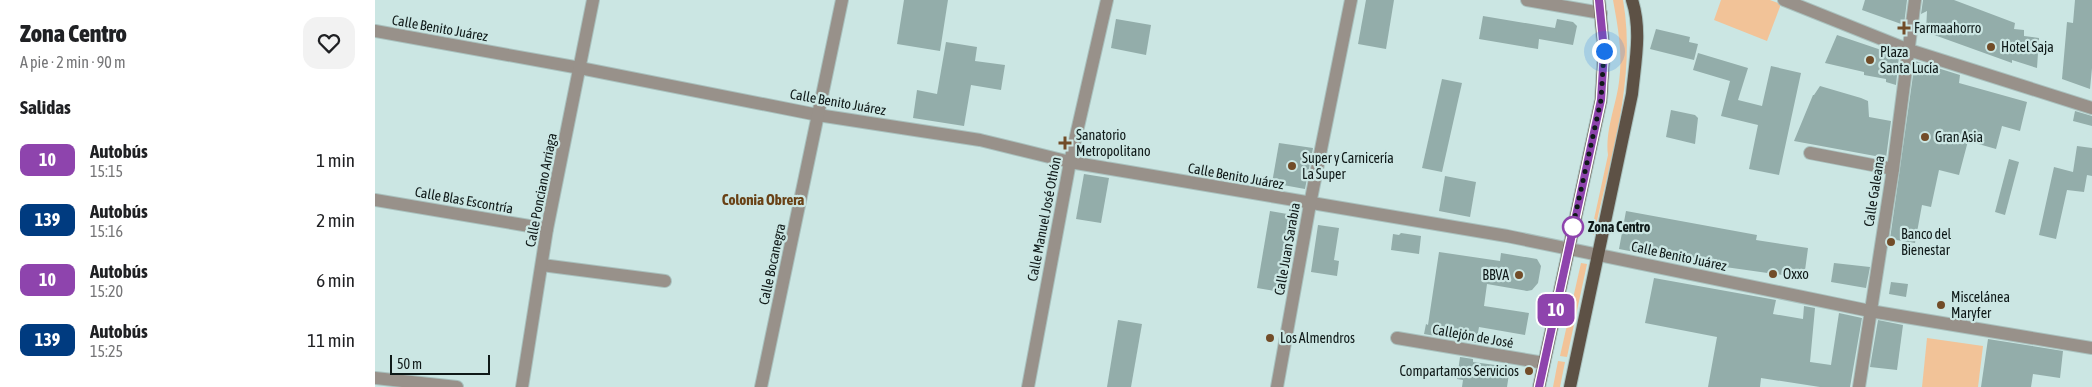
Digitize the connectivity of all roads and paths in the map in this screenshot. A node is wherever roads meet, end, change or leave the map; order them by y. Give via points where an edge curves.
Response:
1 (593, 0) edge
2 (843, 0) edge
3 (1107, 0) edge
4 (1351, 0) edge
5 (1527, 0) edge
6 (1633, 0) edge
7 (1784, 0) edge
8 (1915, 0) edge
9 (1600, 6) edge
10 (375, 32) edge
11 (1909, 50) junction
12 (580, 68) junction
13 (2092, 108) edge
14 (819, 115) junction
15 (1810, 153) dead end
16 (1069, 162) junction
17 (1893, 169) junction
18 (375, 200) edge
19 (1310, 204) junction
20 (547, 229) junction
21 (1568, 249) junction
22 (1598, 255) junction
23 (542, 265) junction
24 (665, 281) dead end
25 (1870, 311) junction
26 (1397, 338) dead end
27 (2092, 348) edge
28 (1544, 363) junction
29 (375, 378) edge
30 (457, 387) edge
31 (521, 387) edge
32 (761, 387) edge
33 (1028, 387) edge
34 (1277, 387) edge
35 (1539, 387) edge
36 (1570, 387) edge
37 (1859, 387) edge

1 - 12 street, Calle Ponciano Arriaga
2 - 14 street, Calle Bocanegra
3 - 16 street, Calle Manuel José Othón
4 - 19 street, Calle Juan Sarabia
5 - 9 street
6 - 22 main road via 1637,14 1637,47 1632,94
7 - 11 street
8 - 11 street, Calle Galeana
9 - 21 main road via 1604,51 1601,100
10 - 12 street, Calle Benito Juárez
11 - 13 street
11 - 17 street, Calle Galeana
12 - 14 street, Calle Benito Juárez
12 - 20 street, Calle Ponciano Arriaga
14 - 16 street, Calle Benito Juárez via 981,140
14 - 32 street, Calle Bocanegra
15 - 17 street
16 - 19 street, Calle Benito Juárez
16 - 33 street, Calle Manuel José Othón
17 - 25 street, Calle Galeana
18 - 20 street, Calle Blas Escontría
19 - 21 street, Calle Benito Juárez
19 - 34 street, Calle Juan Sarabia
20 - 23 street, Calle Ponciano Arriaga
21 - 22 street, Calle Benito Juárez
21 - 28 main road
22 - 25 street, Calle Benito Juárez
22 - 36 main road
23 - 24 street
23 - 31 street, Calle Ponciano Arriaga
25 - 27 street, Calle Benito Juárez
25 - 37 street, Calle Galeana
26 - 28 street, Callejón de José
28 - 35 main road
29 - 30 street

